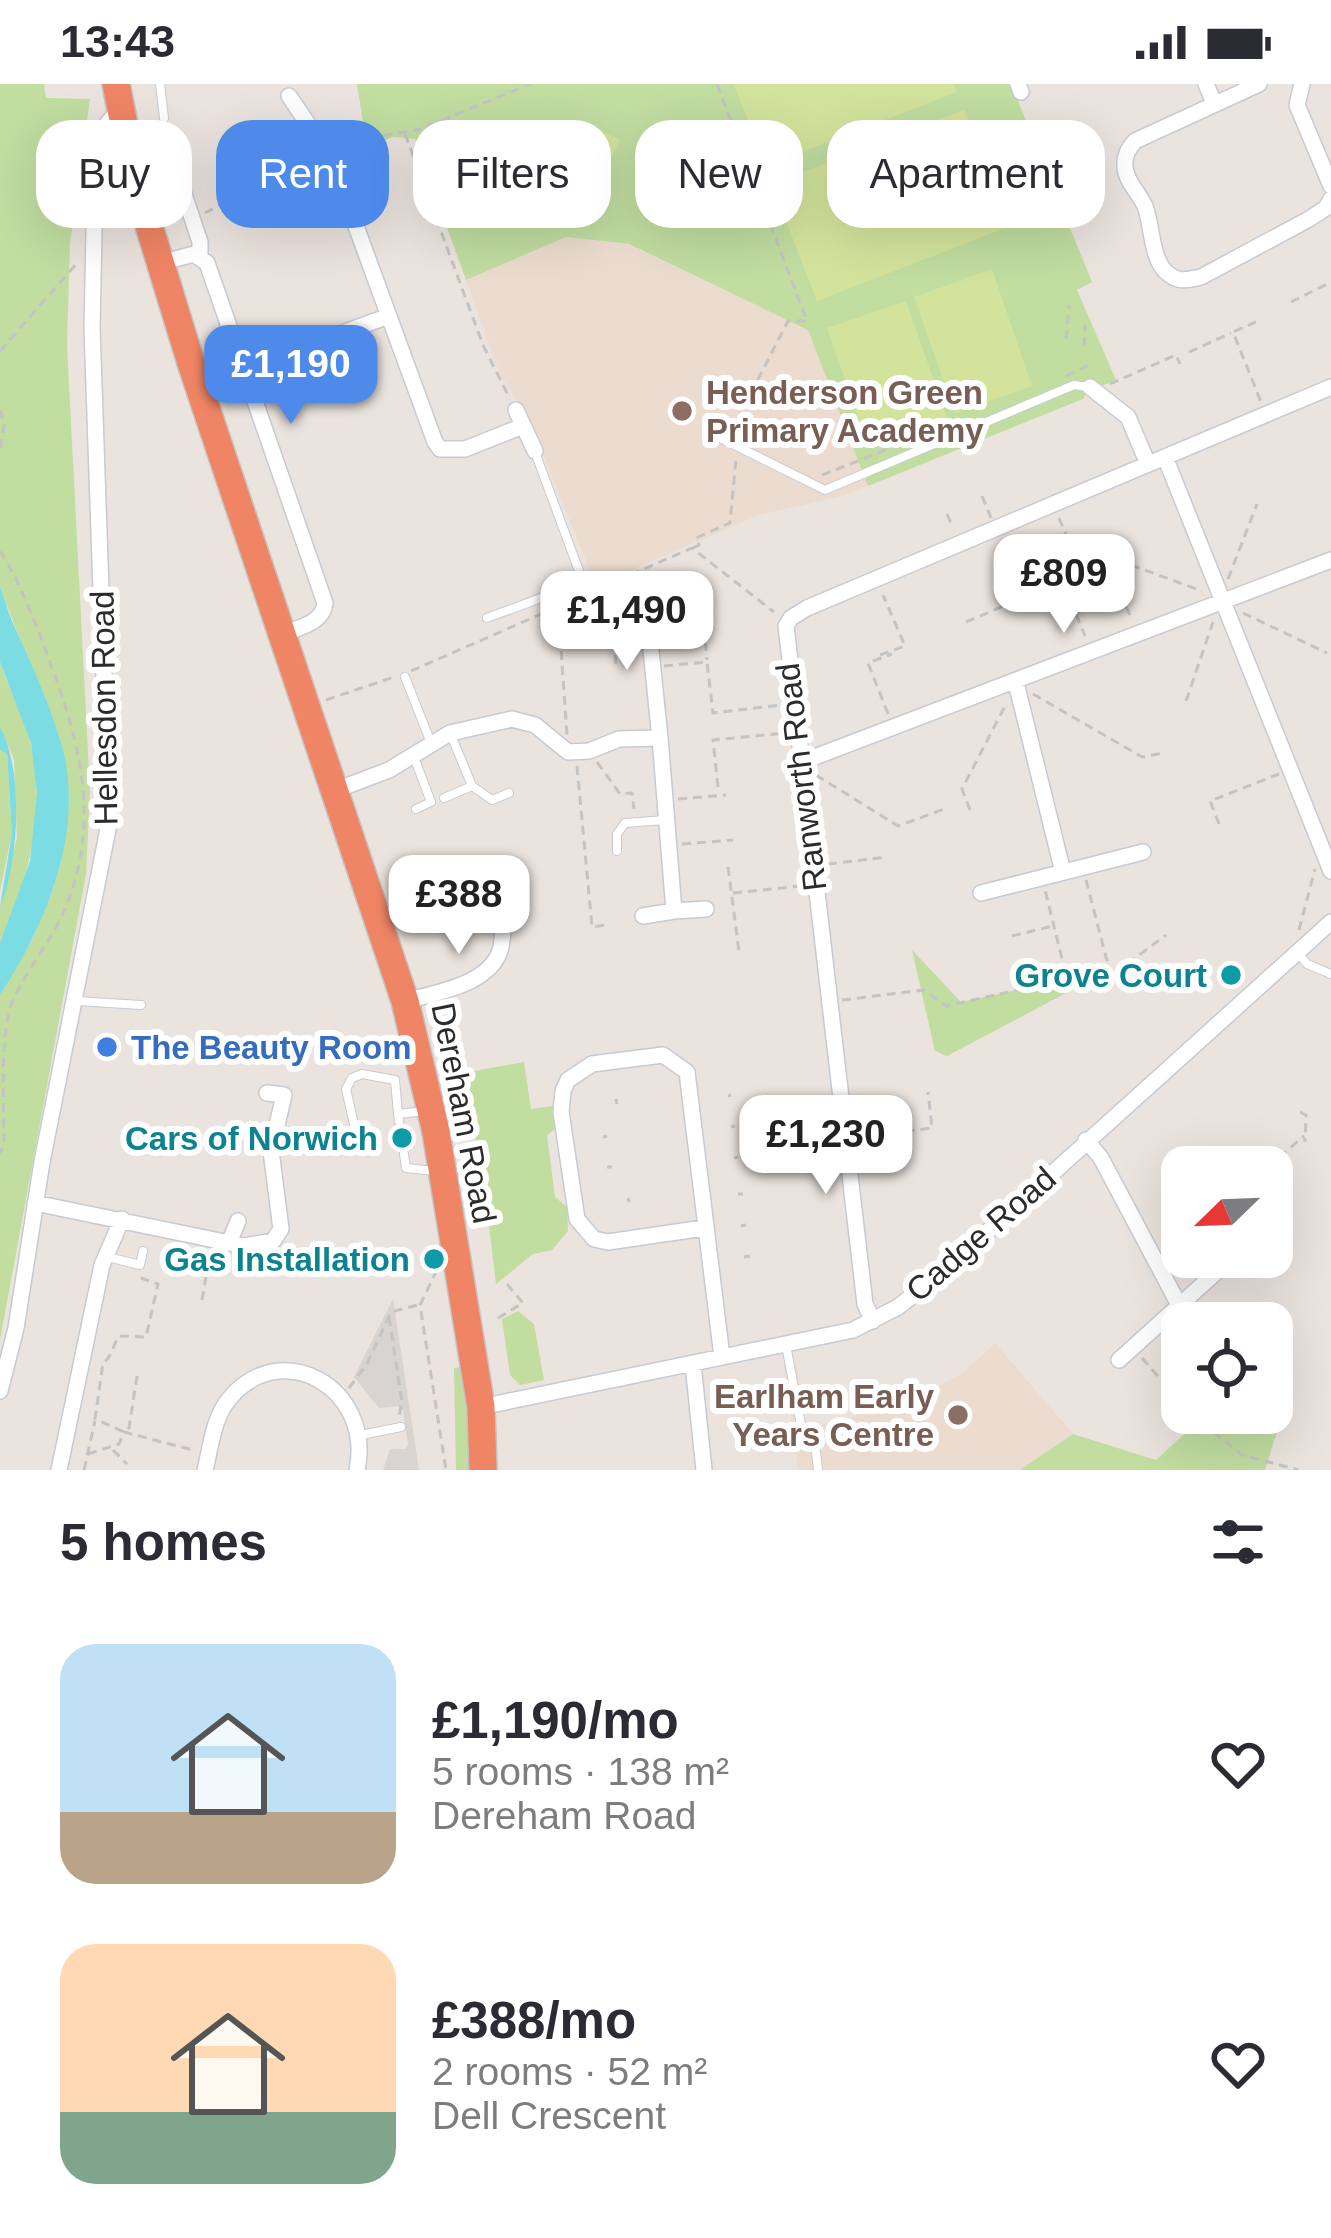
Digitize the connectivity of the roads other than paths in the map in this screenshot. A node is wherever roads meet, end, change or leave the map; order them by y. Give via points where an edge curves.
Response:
1 (160, 84) edge
2 (1206, 84) edge
3 (1259, 84) edge
4 (1302, 84) edge
5 (123, 92) edge
6 (290, 96) dead end
7 (1214, 103) junction
8 (164, 118) dead end
9 (105, 120) edge
10 (1331, 186) edge
11 (1331, 199) edge
12 (192, 218) edge
13 (95, 228) edge
14 (151, 228) edge
15 (158, 254) junction
16 (200, 255) junction
17 (386, 317) junction
18 (244, 369) junction
19 (1090, 387) joint
20 (1331, 387) edge
21 (710, 433) dead end
22 (535, 451) joint
23 (1165, 457) junction
24 (1148, 464) junction
25 (1331, 560) edge
26 (666, 578) dead end
27 (1222, 602) junction
28 (647, 611) junction
29 (487, 618) dead end
30 (620, 622) dead end
31 (284, 634) junction
32 (402, 676) road end
33 (1021, 686) junction
34 (450, 734) junction
35 (660, 738) junction
36 (431, 744) junction
37 (413, 756) junction
38 (799, 763) junction
39 (472, 786) junction
40 (336, 790) junction
41 (508, 794) dead end
42 (444, 798) dead end
43 (416, 809) dead end
44 (666, 820) junction
45 (617, 851) dead end
46 (1143, 852) dead end
47 (1324, 867) edge
48 (1063, 872) junction
49 (499, 885) dead end
50 (981, 893) dead end
51 (706, 909) dead end
52 (674, 911) junction
53 (643, 916) dead end
54 (1331, 922) edge
55 (1296, 951) junction
56 (1331, 974) edge
57 (75, 1001) junction
58 (406, 1001) junction
59 (141, 1005) dead end
60 (283, 1095) dead end
61 (432, 1110) junction
62 (355, 1129) dead end
63 (1087, 1140) junction
64 (404, 1154) dead end
65 (442, 1172) junction
66 (35, 1204) junction
67 (122, 1219) junction
68 (236, 1221) dead end
69 (704, 1228) junction
70 (229, 1243) junction
71 (143, 1251) dead end
72 (106, 1256) junction
73 (1209, 1278) edge
74 (1177, 1302) edge
75 (1182, 1302) edge
76 (1161, 1321) edge
77 (873, 1322) junction
78 (786, 1344) junction
79 (722, 1357) junction
80 (1118, 1360) dead end
81 (692, 1364) junction
82 (0, 1391) edge
83 (481, 1407) junction
84 (401, 1427) dead end
85 (361, 1435) junction
86 (207, 1462) edge
87 (59, 1470) edge
88 (357, 1470) edge
89 (483, 1470) edge
90 (500, 1470) edge
91 (704, 1470) edge
92 (818, 1470) edge

1 - 8 lane
2 - 7 street
3 - 7 street
4 - 10 street via 1298,105
5 - 9 street, Hellesdon Road
5 - 15 highway, Dereham Road via 149,177
6 - 17 street via 330,156
7 - 11 street via 1135,141 1126,156 1169,276 1202,277
12 - 16 street
13 - 57 street, Hellesdon Road via 94,441 109,824
14 - 15 highway, Dereham Road
15 - 16 street
15 - 31 highway, Dereham Road
16 - 18 street
17 - 18 street
17 - 22 street via 440,449 465,449 520,418
18 - 31 street via 325,603 314,622
19 - 21 lane via 1074,385 825,490
19 - 24 street via 1128,417
20 - 23 street
22 - 29 lane via 579,571 558,589
23 - 24 street
23 - 27 street
24 - 38 street, Ranworth Road via 790,618 785,639
25 - 27 street
26 - 28 lane via 645,588
27 - 33 street
27 - 47 street
28 - 30 street
28 - 35 street
31 - 40 highway, Dereham Road
32 - 36 lane
33 - 38 street
33 - 48 street
34 - 35 street via 524,719 578,752
34 - 36 street
34 - 39 lane
35 - 44 street
36 - 37 street
37 - 40 street
37 - 43 lane via 431,802
38 - 77 street, Ranworth Road
39 - 41 lane via 491,800
39 - 42 lane
40 - 58 highway, Dereham Road
44 - 45 lane via 625,823
44 - 52 street
46 - 48 street
48 - 50 street
49 - 58 street via 502,938 494,964
51 - 52 street
52 - 53 street
54 - 55 street, Cadge Road
55 - 56 lane
55 - 63 street, Cadge Road
57 - 59 lane
57 - 66 street, Hellesdon Road
58 - 61 highway, Dereham Road
60 - 70 street via 271,1150 280,1229 273,1241
61 - 62 lane via 399,1118 395,1080 362,1074 346,1089
61 - 65 highway, Dereham Road
63 - 74 street
63 - 77 street, Cadge Road via 944,1271
64 - 65 lane via 406,1168
65 - 83 highway, Dereham Road
66 - 67 street
66 - 82 street, Hellesdon Road
67 - 70 street
67 - 72 street
68 - 70 street
69 - 69 street via 608,1242 582,1225 562,1112 568,1080 580,1069 664,1055 687,1072
69 - 79 street
71 - 72 lane via 140,1265
72 - 87 street
73 - 75 street
76 - 80 street
77 - 78 street, Cadge Road
78 - 79 street, Cadge Road
78 - 92 lane
79 - 81 street, Cadge Road
81 - 83 street, Cadge Road
81 - 91 street
83 - 89 highway, Dereham Road
83 - 90 highway, Dereham Road
84 - 85 lane
85 - 86 street via 330,1386 270,1373 226,1402
85 - 88 street

